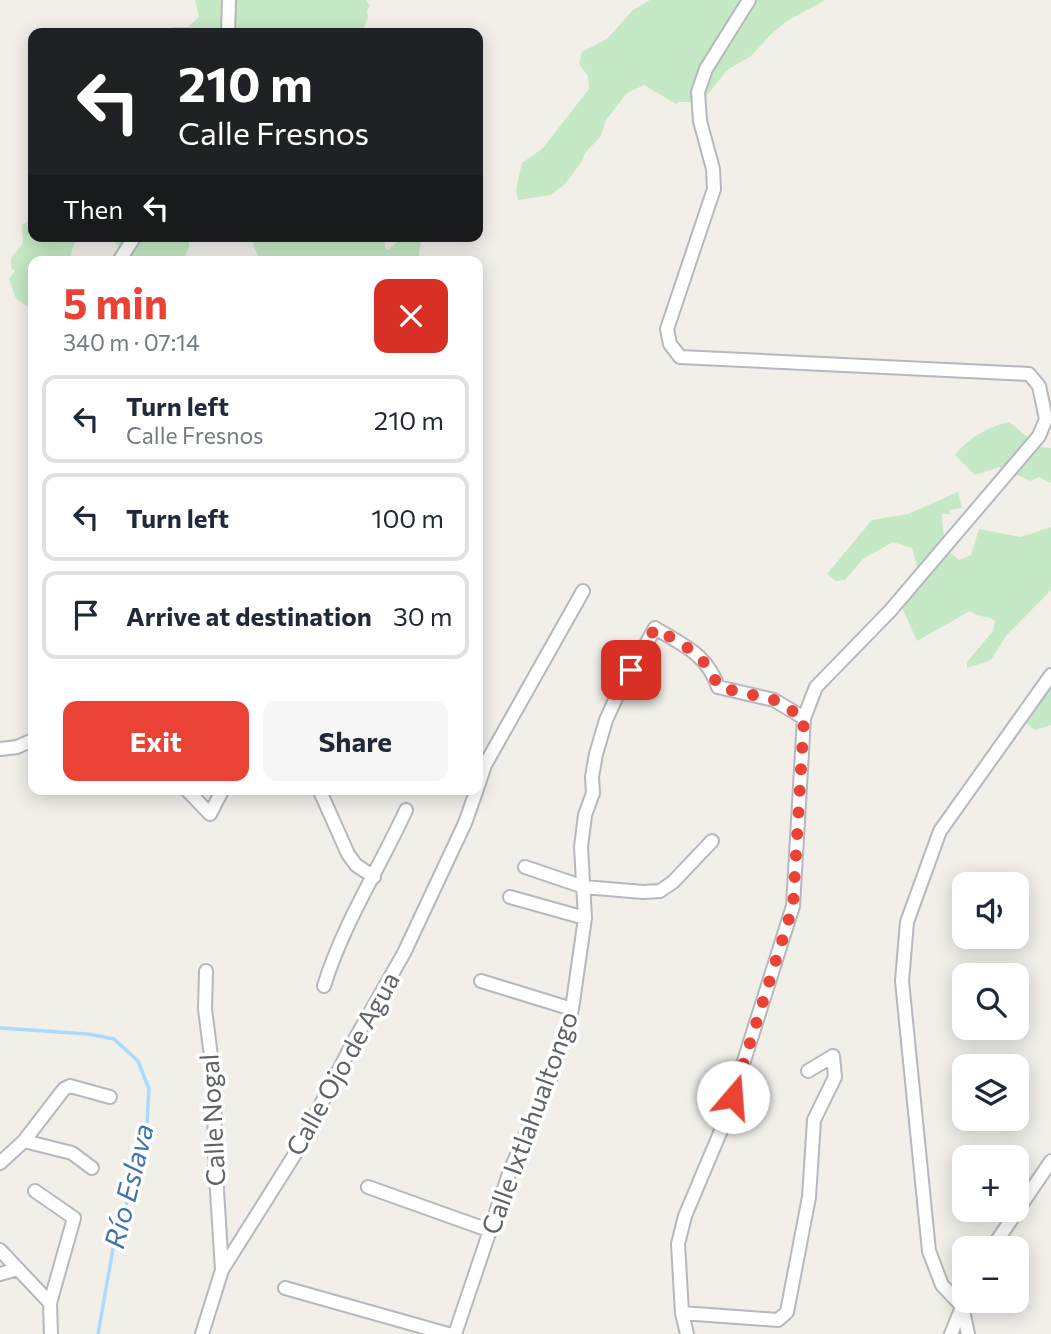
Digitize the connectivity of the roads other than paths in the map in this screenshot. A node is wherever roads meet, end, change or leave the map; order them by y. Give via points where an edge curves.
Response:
1 (229, 0) edge
2 (749, 0) edge
3 (228, 28) edge
4 (583, 591) dead end
5 (1051, 675) edge
6 (804, 718) junction
7 (28, 742) edge
8 (0, 749) edge
9 (483, 771) edge
10 (192, 795) edge
11 (220, 795) edge
12 (322, 795) edge
13 (475, 795) edge
14 (406, 810) dead end
15 (712, 841) dead end
16 (525, 867) dead end
17 (374, 877) junction
18 (584, 887) junction
19 (510, 897) dead end
20 (585, 918) junction
21 (206, 971) dead end
22 (481, 981) dead end
23 (324, 986) dead end
24 (572, 1009) junction
25 (808, 1071) dead end
26 (110, 1097) dead end
27 (24, 1141) junction
28 (1051, 1161) edge
29 (0, 1163) edge
30 (92, 1168) dead end
31 (368, 1187) dead end
32 (35, 1191) dead end
33 (491, 1231) junction
34 (1000, 1236) edge
35 (0, 1250) edge
36 (18, 1269) junction
37 (222, 1270) junction
38 (0, 1274) edge
39 (285, 1288) dead end
40 (952, 1294) edge
41 (50, 1303) junction
42 (682, 1313) junction
43 (959, 1313) edge
44 (965, 1313) edge
45 (51, 1334) edge
46 (202, 1334) edge
47 (449, 1334) edge
48 (455, 1334) edge
49 (687, 1334) edge
50 (951, 1334) edge
51 (968, 1334) edge

1 - 3 street
2 - 6 street via 706,69 698,92 713,188 667,329 670,344 680,357 1029,374 1038,386 1046,419 1039,436 899,601 816,687
4 - 9 street, Calle Ojo de Agua
5 - 40 street via 940,831 907,922 902,981 929,1251 942,1285
6 - 18 street, Calle Ixtlahualtongo via 774,700 718,687 712,669 695,653 655,628 616,698 596,754 581,847
6 - 42 street via 793,906 724,1121 685,1216 678,1244
7 - 8 street
10 - 11 street via 210,814
12 - 17 street via 348,854
13 - 37 street, Calle Ojo de Agua via 404,953 295,1154
14 - 17 street
15 - 18 street via 660,891
16 - 18 street
17 - 23 street via 331,962
18 - 20 street, Calle Ixtlahualtongo
19 - 20 street
20 - 24 street, Calle Ixtlahualtongo
21 - 37 street, Calle Nogal
22 - 24 street
24 - 33 street, Calle Ixtlahualtongo via 558,1059 510,1171
25 - 42 street via 833,1056 835,1077 814,1120 809,1196 787,1312 778,1320
26 - 27 street via 70,1086 64,1089
27 - 29 street
27 - 30 street via 72,1153
28 - 34 street
31 - 33 street
32 - 41 street via 74,1218
33 - 48 street, Calle Ixtlahualtongo
35 - 36 street
36 - 38 street
36 - 41 street
37 - 46 street, Calle Ojo de Agua
39 - 47 street
41 - 45 street
42 - 49 street
43 - 50 street
44 - 51 street

